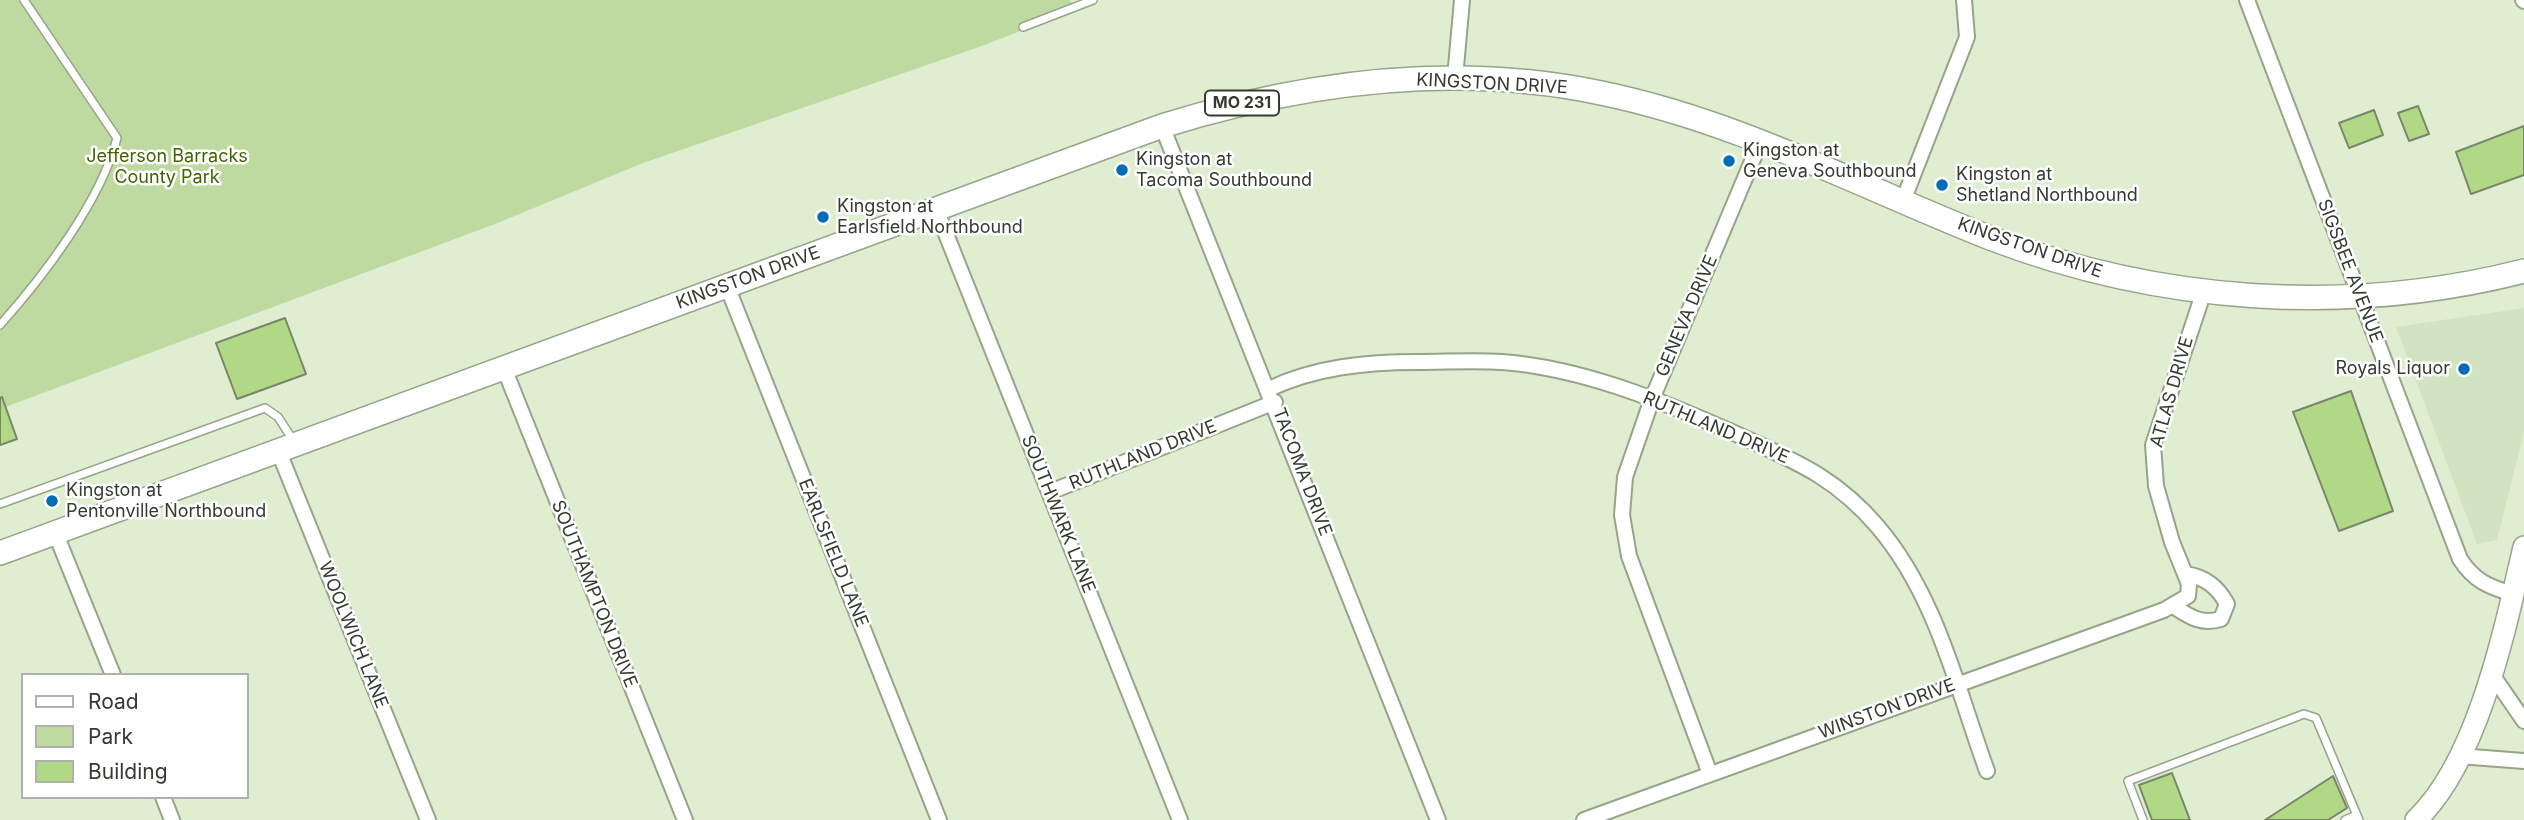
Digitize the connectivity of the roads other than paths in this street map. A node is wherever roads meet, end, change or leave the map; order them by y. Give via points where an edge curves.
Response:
1 (24, 0) edge
2 (1093, 0) edge
3 (1462, 0) edge
4 (1965, 0) edge
5 (2247, 0) edge
6 (1023, 27) dead end
7 (1455, 78) junction
8 (1162, 126) junction
9 (1761, 140) junction
10 (1903, 201) junction
11 (936, 209) junction
12 (2524, 271) edge
13 (727, 286) junction
14 (2204, 291) junction
15 (2360, 296) junction
16 (0, 325) edge
17 (504, 368) junction
18 (1272, 395) junction
19 (1652, 399) junction
20 (287, 447) junction
21 (1050, 492) junction
22 (0, 504) edge
23 (55, 532) junction
24 (2524, 547) edge
25 (0, 553) edge
26 (2185, 574) junction
27 (2513, 594) junction
28 (2188, 596) joint
29 (2173, 606) junction
30 (112, 673) edge
31 (2491, 673) junction
32 (1955, 683) junction
33 (2524, 721) edge
34 (2459, 757) junction
35 (2524, 761) edge
36 (1987, 771) dead end
37 (1710, 774) junction
38 (164, 799) edge
39 (2358, 817) edge
40 (2421, 818) edge
41 (172, 820) edge
42 (428, 820) edge
43 (685, 820) edge
44 (939, 820) edge
45 (1180, 820) edge
46 (1438, 820) edge
47 (1584, 820) edge
48 (2143, 820) edge
49 (2345, 820) edge

1 - 16 lane via 117,138 110,167 39,282
2 - 6 lane
3 - 7 street
4 - 10 street via 1967,37
5 - 15 street, SIGSBEE AVENUE
7 - 8 main road, KINGSTON DRIVE / MO 231 via 1360,82 1308,90
7 - 9 main road, KINGSTON DRIVE / MO 231 via 1598,92 1687,114
8 - 11 main road, KINGSTON DRIVE / MO 231
8 - 18 street, TACOMA DRIVE
9 - 10 main road, KINGSTON DRIVE / MO 231
9 - 19 street, GENEVA DRIVE
10 - 14 main road, KINGSTON DRIVE / MO 231 via 1993,239 2077,267
11 - 13 main road, KINGSTON DRIVE / MO 231
11 - 21 street, SOUTHWARK LANE
12 - 15 main road, KINGSTON DRIVE / MO 231
13 - 17 main road, KINGSTON DRIVE / MO 231
13 - 44 street, EARLSFIELD LANE
14 - 15 main road, KINGSTON DRIVE / MO 231 via 2271,298
14 - 26 street, ATLAS DRIVE via 2153,445 2156,486
15 - 27 street, SIGSBEE AVENUE via 2460,559 2483,584
17 - 20 main road, KINGSTON DRIVE / MO 231
17 - 43 street, SOUTHAMPTON DRIVE
18 - 19 street, RUTHLAND DRIVE via 1294,377 1386,362 1504,362 1581,377
18 - 21 street, RUTHLAND DRIVE
18 - 46 street, TACOMA DRIVE
19 - 32 street, RUTHLAND DRIVE via 1798,462 1845,491 1905,562 1926,601
19 - 37 street, GENEVA DRIVE via 1625,477 1622,515 1629,555
20 - 22 lane via 278,417 265,408
20 - 23 main road, KINGSTON DRIVE / MO 231
20 - 42 street, WOOLWICH LANE
21 - 45 street, SOUTHWARK LANE
23 - 25 main road, KINGSTON DRIVE / MO 231
23 - 30 street
24 - 27 main road
26 - 28 street, ATLAS DRIVE
26 - 29 street via 2201,577 2219,590 2227,604 2221,619 2209,622 2194,620
27 - 31 main road
28 - 29 street, WINSTON DRIVE
29 - 32 street, WINSTON DRIVE
31 - 33 street
31 - 34 main road
32 - 36 street, RUTHLAND DRIVE
32 - 37 street, WINSTON DRIVE
34 - 35 street
34 - 40 main road
37 - 47 street, WINSTON DRIVE
38 - 41 street
39 - 48 lane via 2316,718 2304,714 2128,781
39 - 49 lane

